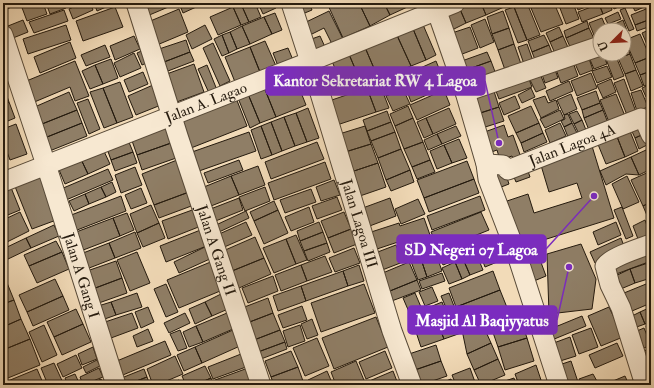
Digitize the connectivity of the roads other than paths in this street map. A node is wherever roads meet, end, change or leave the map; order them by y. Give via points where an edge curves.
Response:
1 (136, 3) edge
2 (291, 3) edge
3 (455, 3) edge
4 (435, 7) edge
5 (3, 35) edge
6 (592, 49) edge
7 (310, 62) junction
8 (465, 92) junction
9 (172, 116) junction
10 (651, 135) edge
11 (486, 164) junction
12 (47, 166) junction
13 (3, 182) edge
14 (651, 244) edge
15 (116, 385) edge
16 (261, 385) edge
17 (412, 385) edge
18 (558, 385) edge
19 (645, 385) edge

1 - 9 street, Jalan A Gang II
2 - 7 street, Jalan Lagoa III
3 - 4 street, Jalan A. Lagao
4 - 7 street, Jalan A. Lagao
4 - 8 street
5 - 12 street, Jalan A Gang I
6 - 8 street
7 - 9 street, Jalan A. Lagao
7 - 17 street, Jalan Lagoa III via 392,331
8 - 11 street
9 - 12 street, Jalan A. Lagao
9 - 16 street, Jalan A Gang II
10 - 11 street, Jalan Lagoa 4A via 644,118 641,118 508,170 503,165
11 - 18 street via 488,179 517,255
12 - 13 street, Jalan A. Lagao
12 - 15 street, Jalan A Gang I
14 - 19 street via 614,259 605,266

